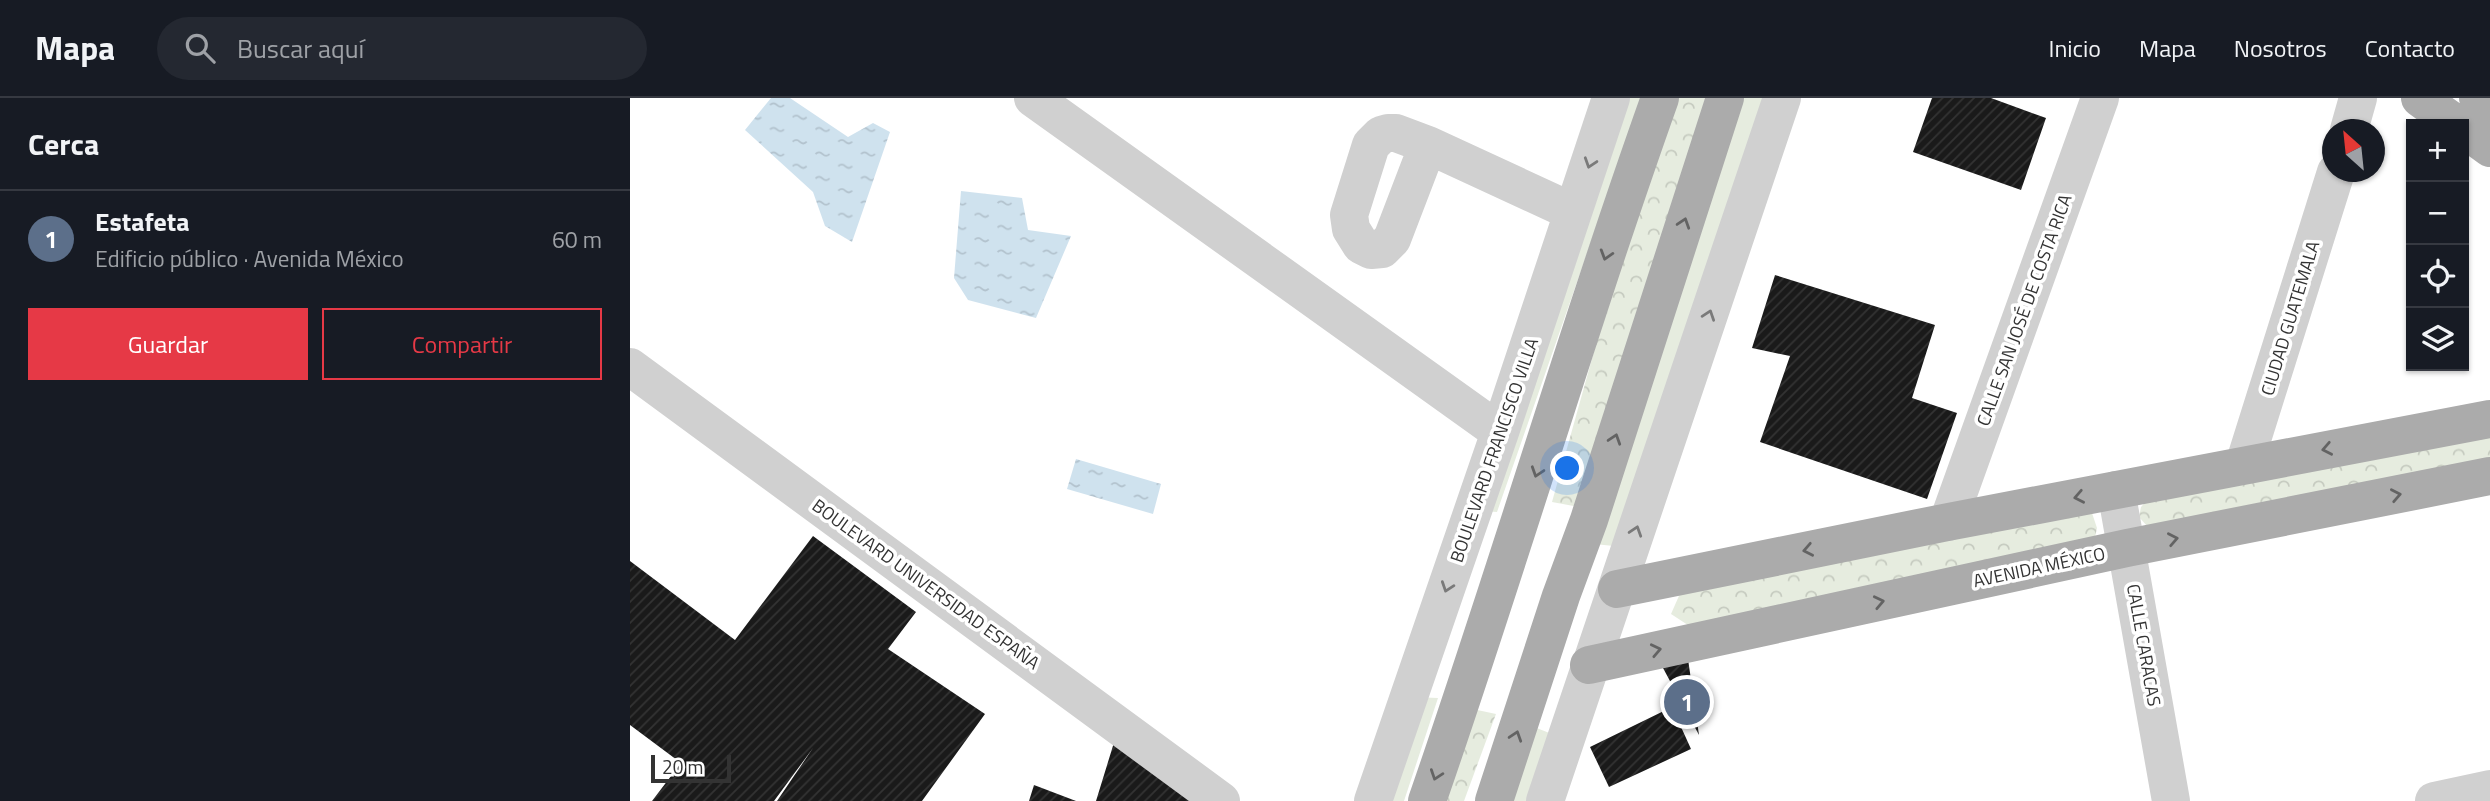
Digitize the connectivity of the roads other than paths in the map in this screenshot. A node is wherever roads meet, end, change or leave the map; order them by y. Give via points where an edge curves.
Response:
1 (1033, 98) edge
2 (1611, 98) edge
3 (1660, 98) edge
4 (1725, 98) edge
5 (1782, 98) edge
6 (2100, 98) edge
7 (2358, 98) edge
8 (2420, 98) edge
9 (2478, 98) edge
10 (2490, 107) edge
11 (2352, 119) edge
12 (2449, 119) edge
13 (2469, 133) edge
14 (1428, 145) dead end
15 (2490, 148) edge
16 (2333, 182) edge
17 (1573, 212) junction
18 (630, 367) edge
19 (2490, 419) edge
20 (1500, 432) junction
21 (2244, 465) junction
22 (2490, 476) edge
23 (2116, 489) junction
24 (1948, 522) junction
25 (2127, 548) junction
26 (1617, 589) junction
27 (1590, 665) junction
28 (2490, 789) edge
29 (1221, 801) edge
30 (1373, 801) edge
31 (1427, 801) edge
32 (1494, 801) edge
33 (1545, 801) edge
34 (2171, 801) edge
35 (2434, 801) edge

1 - 20 street
2 -> 17 street, BOULEVARD FRANCISCO VILLA
3 -> 31 main road
32 -> 4 main road
26 -> 5 street
6 - 24 street, CALLE SAN JOSÉ DE COSTA RICA
7 - 11 street
8 - 12 main road
9 - 10 main road
13 - 15 main road
14 - 17 street
16 - 21 street, CIUDAD GUATEMALA
17 - 20 street, BOULEVARD FRANCISCO VILLA
18 - 29 street, BOULEVARD UNIVERSIDAD ESPAÑA
19 -> 21 main road
20 -> 30 street, BOULEVARD FRANCISCO VILLA
21 - 23 main road
25 -> 22 main road, AVENIDA MÉXICO
23 -> 24 main road
23 - 25 street, CALLE CARACAS
24 -> 26 main road
27 -> 25 main road, AVENIDA MÉXICO
25 - 34 street, CALLE CARACAS
26 - 27 street
27 - 33 street
28 - 35 street

